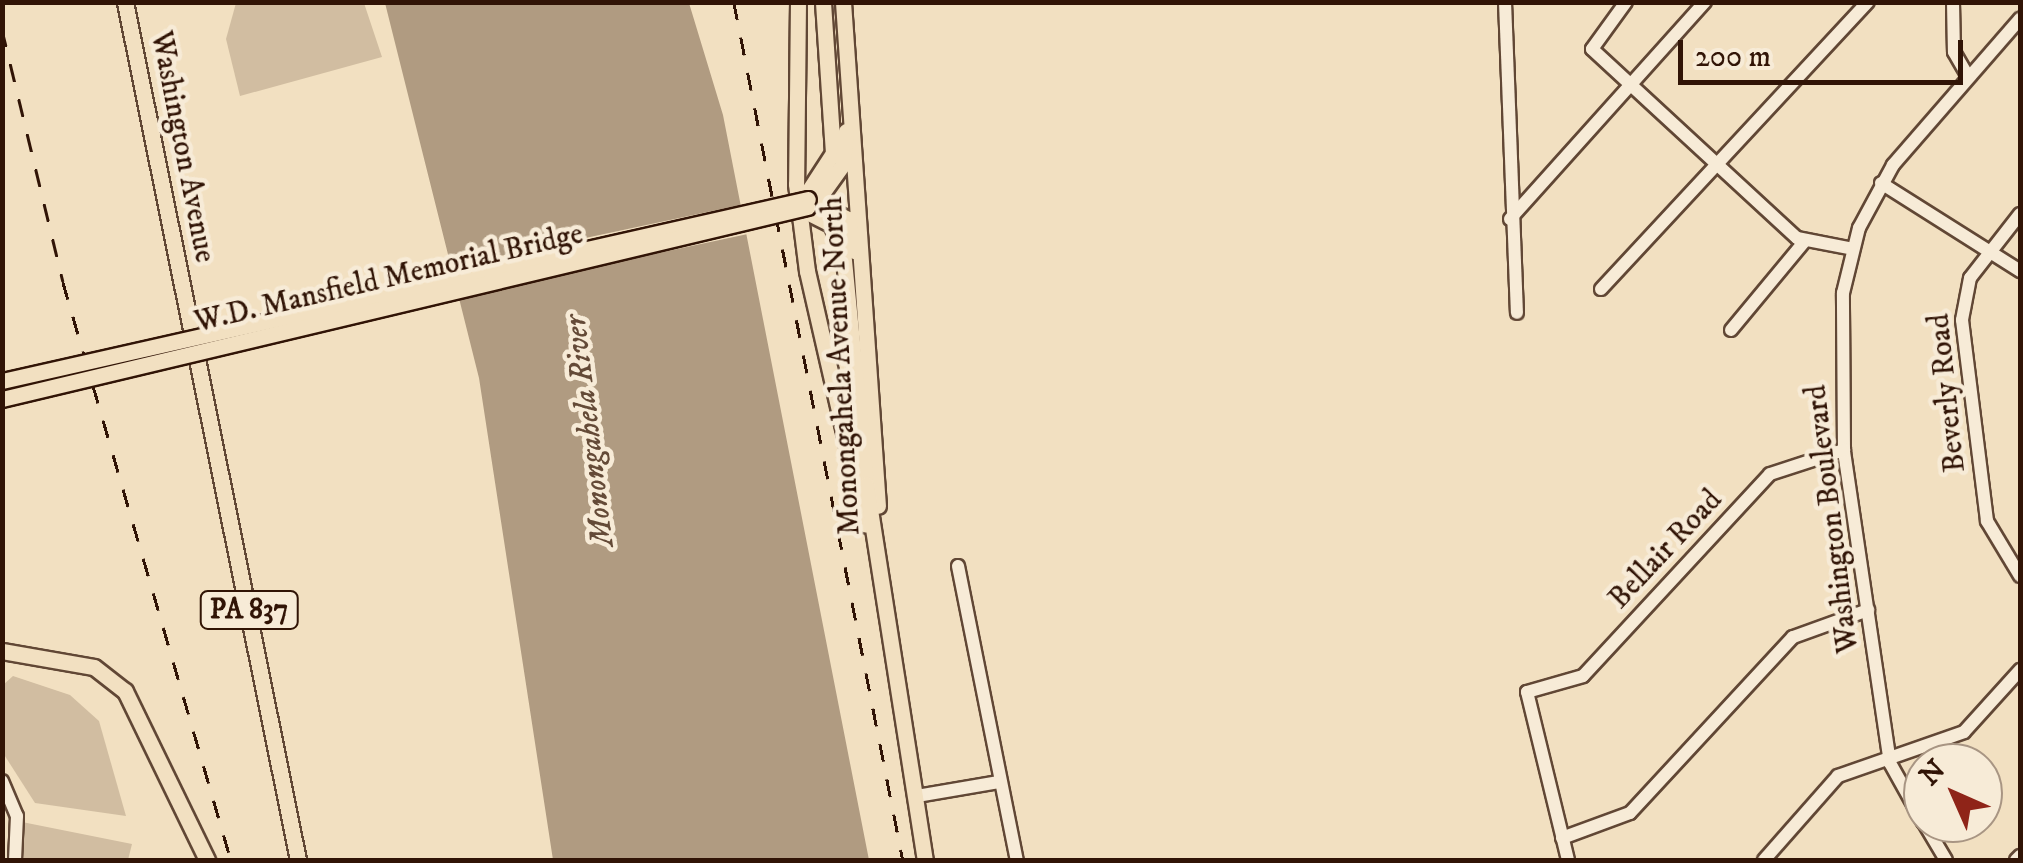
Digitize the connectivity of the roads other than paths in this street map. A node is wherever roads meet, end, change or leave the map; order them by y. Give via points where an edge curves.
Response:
1 (126, 2) edge
2 (798, 2) edge
3 (822, 2) edge
4 (839, 2) edge
5 (1504, 2) edge
6 (1626, 2) edge
7 (1705, 2) edge
8 (1868, 2) edge
9 (1953, 2) edge
10 (2020, 19) edge
11 (1968, 76) junction
12 (1630, 86) junction
13 (1719, 166) junction
14 (1881, 184) junction
15 (811, 202) junction
16 (786, 209) junction
17 (2020, 214) edge
18 (1510, 219) junction
19 (1804, 242) junction
20 (1992, 247) junction
21 (1853, 249) junction
22 (2020, 271) edge
23 (1601, 289) dead end
24 (1517, 313) dead end
25 (1731, 330) dead end
26 (201, 355) junction
27 (2, 371) edge
28 (31, 375) junction
29 (2, 381) edge
30 (2, 399) edge
31 (2, 408) edge
32 (1844, 450) junction
33 (876, 464) junction
34 (958, 566) dead end
35 (879, 570) junction
36 (2020, 576) edge
37 (1868, 610) junction
38 (2, 651) edge
39 (2020, 670) edge
40 (1890, 763) junction
41 (2, 781) edge
42 (999, 782) junction
43 (1903, 786) edge
44 (917, 796) junction
45 (1562, 838) junction
46 (15, 860) edge
47 (207, 860) edge
48 (298, 860) edge
49 (925, 860) edge
50 (1017, 860) edge
51 (1568, 860) edge
52 (1764, 860) edge

1 - 26 main road, Washington Avenue / PA 837
2 - 35 main road, Monongahela Avenue North via 796,184 807,270
3 - 15 main road via 833,152
4 - 15 main road via 847,144
4 - 33 main road, Monongahela Avenue North
5 - 18 street
6 - 12 street via 1590,44
7 - 12 street
8 - 13 street
9 - 11 street via 1954,52
10 - 11 street, Washington Boulevard
11 - 14 street, Washington Boulevard
12 - 13 street
12 - 18 street
13 - 19 street
13 - 23 street
14 - 20 street
14 - 21 street, Washington Boulevard
15 - 16 main road, bridge
15 - 33 main road via 854,232
15 - 35 main road via 844,250
16 - 26 main road, W.D. Mansfield Memorial Bridge, bridge
16 - 28 main road, W.D. Mansfield Memorial Bridge, bridge
17 - 20 street, Beverly Road
18 - 24 street
19 - 21 street
19 - 25 street
20 - 22 street
20 - 36 street, Beverly Road via 1965,291 1964,356 1987,520
21 - 32 street, Washington Boulevard via 1838,342
26 - 30 main road, W.D. Mansfield Memorial Bridge, bridge
26 - 31 main road, bridge
26 - 48 main road, PA 837
27 - 28 main road, bridge
28 - 29 main road, W.D. Mansfield Memorial Bridge, bridge
32 - 37 street, Washington Boulevard
32 - 45 street, Bellair Road via 1770,474 1583,676 1528,692
33 - 35 main road, Monongahela Avenue North
34 - 42 street
35 - 44 main road
37 - 40 street, Washington Boulevard
37 - 45 street via 1793,637 1630,813
38 - 47 main road via 94,668 125,691
39 - 40 street via 1964,732
40 - 43 street, Washington Boulevard
40 - 52 street via 1838,776
41 - 46 street via 17,816
42 - 44 street
42 - 50 street
44 - 49 main road
45 - 51 street

